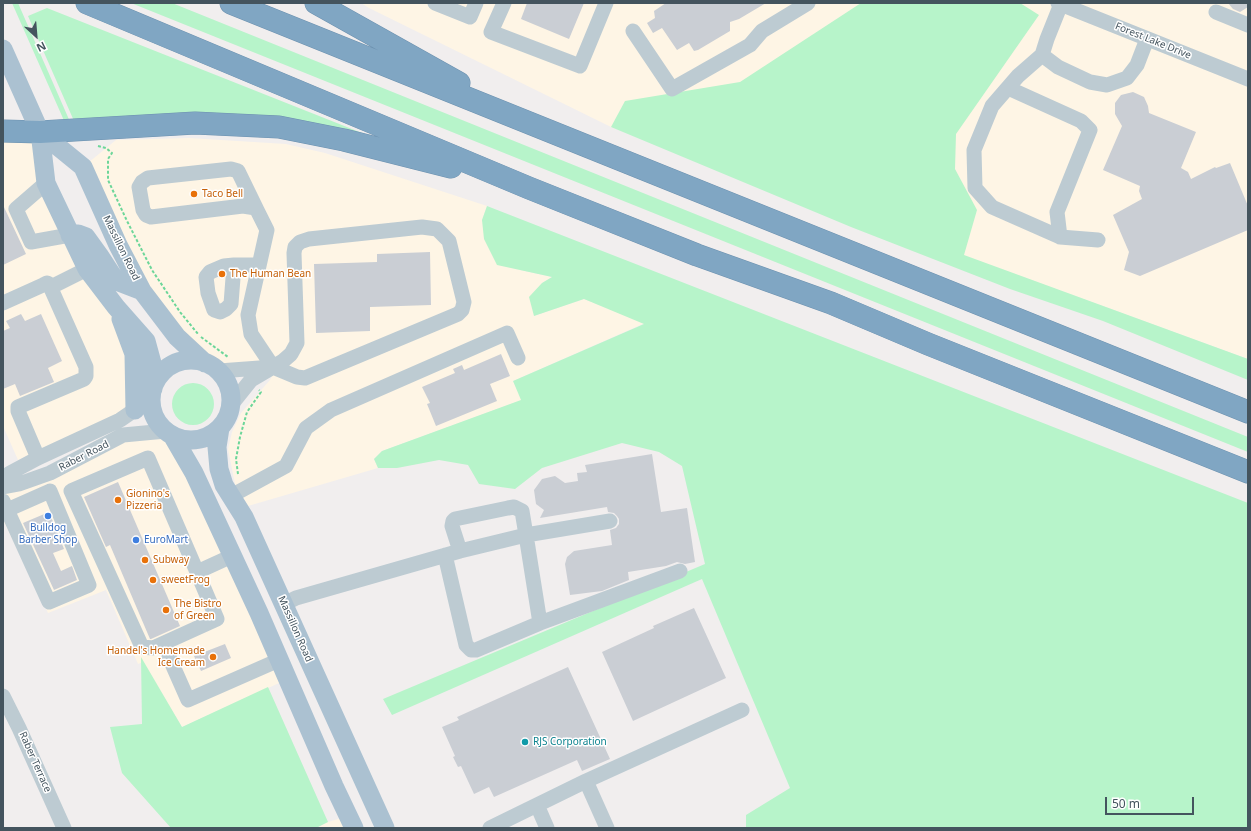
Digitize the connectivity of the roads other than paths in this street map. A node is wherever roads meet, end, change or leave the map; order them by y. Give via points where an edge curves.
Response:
1 (87, 3) edge
2 (231, 3) edge
3 (316, 3) edge
4 (435, 3) edge
5 (476, 3) edge
6 (504, 3) edge
7 (606, 3) edge
8 (808, 3) edge
9 (1059, 4) edge
10 (1216, 12) dead end
11 (1248, 25) edge
12 (633, 31) dead end
13 (1147, 38) junction
14 (3, 49) edge
15 (1042, 55) junction
16 (1248, 79) edge
17 (1008, 88) junction
18 (505, 114) junction
19 (3, 131) edge
20 (40, 132) junction
21 (46, 183) junction
22 (529, 188) junction
23 (256, 208) junction
24 (70, 234) junction
25 (1060, 237) junction
26 (1098, 240) dead end
27 (234, 265) dead end
28 (259, 265) junction
29 (87, 269) junction
30 (51, 287) junction
31 (142, 291) junction
32 (3, 303) edge
33 (116, 307) junction
34 (518, 358) dead end
35 (212, 367) junction
36 (273, 367) junction
37 (152, 393) junction
38 (231, 405) junction
39 (135, 410) junction
40 (1248, 412) edge
41 (220, 428) junction
42 (169, 433) junction
43 (38, 458) junction
44 (60, 468) junction
45 (1248, 472) edge
46 (3, 478) edge
47 (3, 487) edge
48 (71, 491) junction
49 (231, 496) junction
50 (5, 505) edge
51 (610, 521) dead end
52 (526, 535) junction
53 (460, 551) junction
54 (445, 555) junction
55 (232, 556) junction
56 (680, 571) dead end
57 (197, 572) junction
58 (284, 604) junction
59 (540, 623) junction
60 (169, 657) dead end
61 (279, 660) junction
62 (3, 696) edge
63 (742, 710) dead end
64 (586, 781) junction
65 (537, 805) junction
66 (64, 828) edge
67 (354, 828) edge
68 (385, 828) edge
69 (490, 828) edge
70 (547, 828) edge
71 (607, 828) edge

1 - 22 highway
2 - 18 highway
3 - 18 highway via 469,89
4 - 5 street via 470,17
6 - 7 street via 491,32 580,66
8 - 12 street via 762,31 750,45 672,90
9 - 13 street, Forest Lake Drive
9 - 15 street
10 - 11 street
13 - 15 street via 1137,65 1127,78 1108,85 1090,82 1058,67
13 - 16 street, Forest Lake Drive
14 - 20 main road, Massillon Road
15 - 17 street
17 - 25 street via 1081,122 1090,130 1057,212
17 - 25 street via 992,106 974,150 975,188 992,207
18 - 40 highway
19 - 20 highway
20 - 21 main road, Massillon Road
20 - 22 highway via 194,123 279,128 344,140
20 - 31 main road, Massillon Road via 83,168 118,246
21 - 24 main road, Massillon Road
21 - 24 street via 16,209 31,242
22 - 45 highway via 697,255 831,303
23 - 23 street via 243,206 151,217 146,215 139,187 148,178 232,169 238,171
23 - 28 street via 267,230
24 - 29 main road, Massillon Road
24 - 31 main road via 86,237 116,282
25 - 26 street
27 - 28 street
28 - 36 street via 248,315 251,334
29 - 30 street
29 - 33 main road, Massillon Road
30 - 32 street via 47,283
30 - 43 street via 87,372 81,380 18,407
31 - 35 main road, Massillon Road via 177,337
33 - 37 main road, Massillon Road via 146,341 152,363
33 - 39 main road via 134,354
34 - 49 street via 507,333 331,410 306,428 286,466
35 - 36 street
35 - 37 main road via 195,360 169,367 159,376
35 - 38 main road via 226,381 231,393
36 - 36 street via 291,354 296,343 294,253 300,242 422,227 437,229 449,241 464,302 458,314 306,378
36 - 38 street via 251,380
37 - 39 street, Raber Road
37 - 42 main road via 154,415 161,427
38 - 41 main road
39 - 43 street, Raber Road via 120,420
41 - 42 main road via 210,436 198,440 184,440
41 - 49 main road, Massillon Road via 219,469
42 - 44 street, Raber Road via 124,435
42 - 55 main road via 194,473
43 - 46 street, Raber Road
44 - 47 street, Raber Road via 19,484
44 - 48 street
48 - 57 street via 148,458
48 - 57 street via 142,647 153,648 218,619
49 - 58 main road, Massillon Road via 244,517
50 - 50 street via 49,602 89,585 50,491
51 - 52 street
52 - 53 street
52 - 53 street via 522,511 514,507 457,518 452,524
52 - 59 street
53 - 54 street
54 - 58 street via 296,598
54 - 59 street via 466,646 471,650
55 - 57 street
55 - 61 main road
56 - 59 street
58 - 68 main road, Massillon Road
60 - 61 street via 188,700
61 - 67 main road
62 - 66 street, Raber Terrace
63 - 64 street
64 - 65 street
64 - 71 street
65 - 69 street
65 - 70 street

